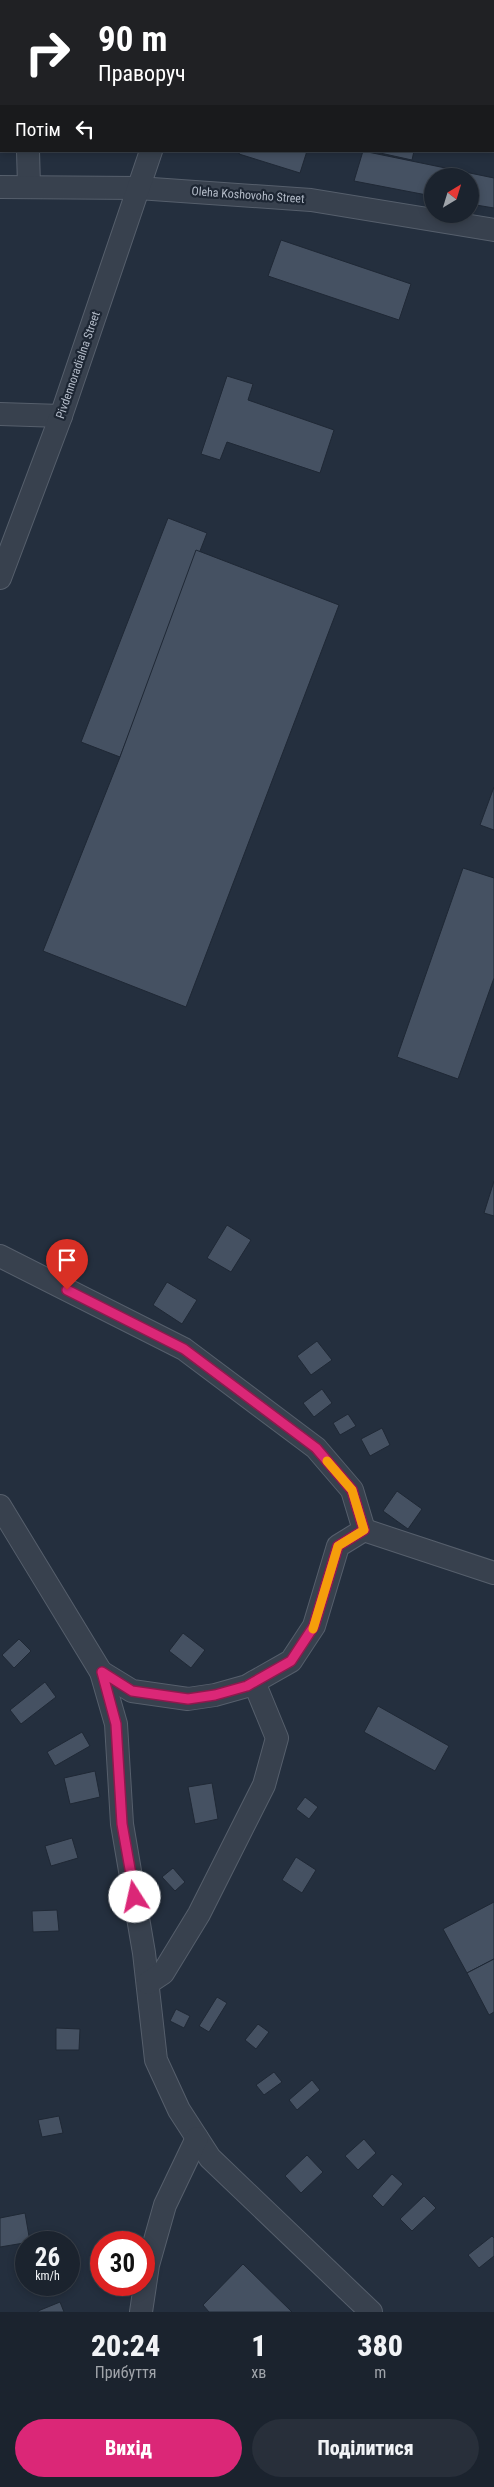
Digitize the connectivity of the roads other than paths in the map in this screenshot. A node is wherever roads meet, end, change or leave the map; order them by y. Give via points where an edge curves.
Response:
1 (28, 152) edge
2 (151, 152) edge
3 (29, 186) junction
4 (0, 187) edge
5 (138, 188) junction
6 (494, 230) edge
7 (0, 414) edge
8 (61, 416) junction
9 (0, 578) edge
10 (0, 1256) edge
11 (0, 1506) edge
12 (364, 1530) junction
13 (494, 1573) edge
14 (102, 1672) junction
15 (254, 1682) junction
16 (148, 1983) junction
17 (197, 2138) junction
18 (141, 2312) edge
19 (370, 2312) edge

1 - 3 street
2 - 5 street, Pivdennoradialna Street
3 - 4 street, Oleha Koshovoho Street
3 - 5 street, Oleha Koshovoho Street
5 - 6 street, Oleha Koshovoho Street via 311,200
5 - 8 street, Pivdennoradialna Street
7 - 8 street
8 - 9 street, Pivdennoradialna Street
10 - 12 street via 184,1349 316,1448 352,1490
11 - 14 street
12 - 13 street
12 - 15 street via 338,1546 314,1626 291,1661
14 - 15 street via 132,1691 188,1699 215,1695
14 - 16 street via 116,1724 122,1824
15 - 16 street via 277,1738 264,1784 198,1914 163,1973
16 - 17 street via 156,2060 179,2110
17 - 18 street via 165,2205 148,2265
17 - 19 street via 210,2158

